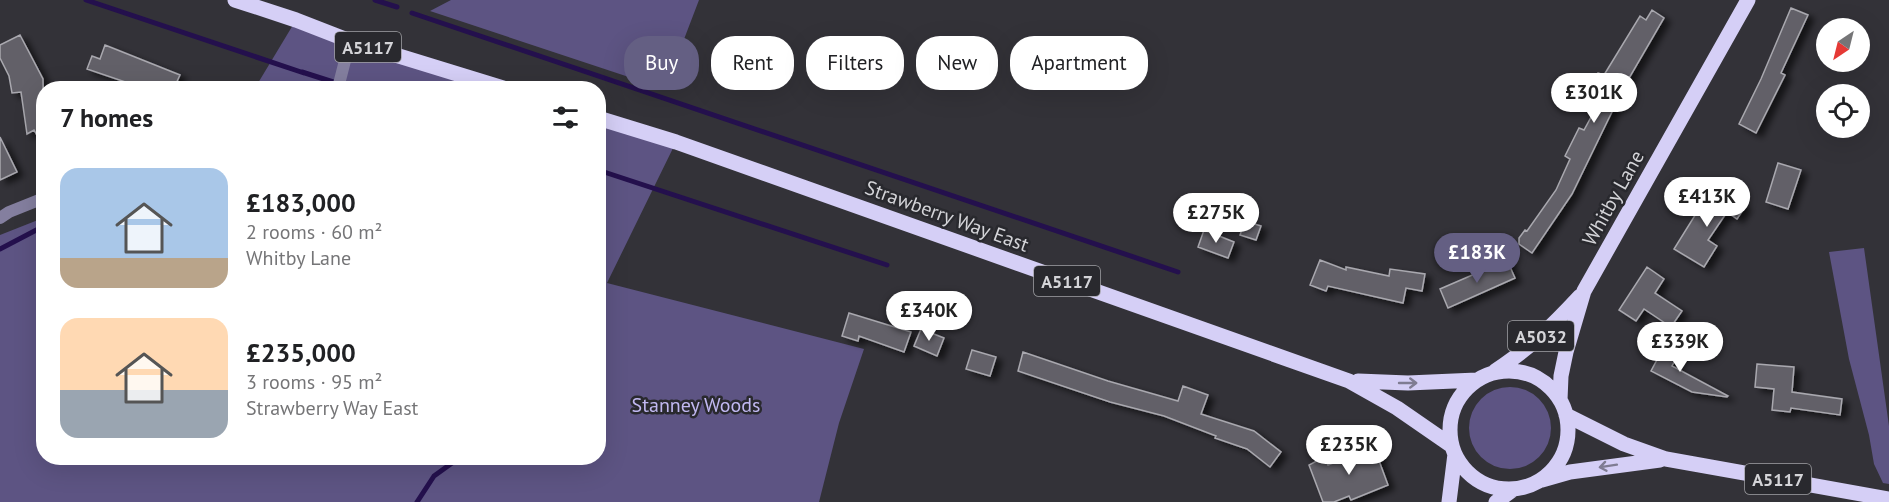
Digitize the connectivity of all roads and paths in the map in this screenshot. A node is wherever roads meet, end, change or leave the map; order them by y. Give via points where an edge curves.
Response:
1 (236, 0) edge
2 (1748, 0) edge
3 (350, 41) junction
4 (340, 81) edge
5 (480, 81) edge
6 (606, 120) edge
7 (36, 201) edge
8 (0, 218) edge
9 (1584, 291) junction
10 (1492, 373) junction
11 (1477, 380) junction
12 (1349, 381) junction
13 (1560, 400) junction
14 (1566, 415) junction
15 (1454, 450) junction
16 (1666, 459) junction
17 (1537, 482) junction
18 (1514, 489) junction
19 (1889, 499) edge
20 (1449, 502) edge
21 (1496, 502) edge

1 - 3 main road, A5117
2 - 9 main road, Whitby Lane / A5032
3 - 4 street
3 - 5 main road, A5117
6 - 12 main road, Strawberry Way East / A5117
7 - 8 street
9 - 10 main road, Whitby Lane / A5032 via 1541,337
9 - 13 main road, Whitby Lane / A5032 via 1566,351
10 - 11 main road, A5117
10 - 13 main road, A5117 via 1530,375 1547,385
12 -> 11 main road, Strawberry Way East / A5117
11 - 15 main road, A5117 via 1454,409 1450,428
12 - 15 main road, Strawberry Way East / A5117 via 1397,408
13 - 14 main road, A5117
14 - 16 main road, A5117 via 1624,444
14 - 17 main road, A5117 via 1568,434 1563,453 1553,470
15 - 18 main road, A5117 via 1465,469 1479,481 1496,488
15 - 20 main road
16 -> 17 main road, A5117 via 1570,472
16 - 19 main road, A5117
17 - 18 main road, A5117
18 - 21 main road

